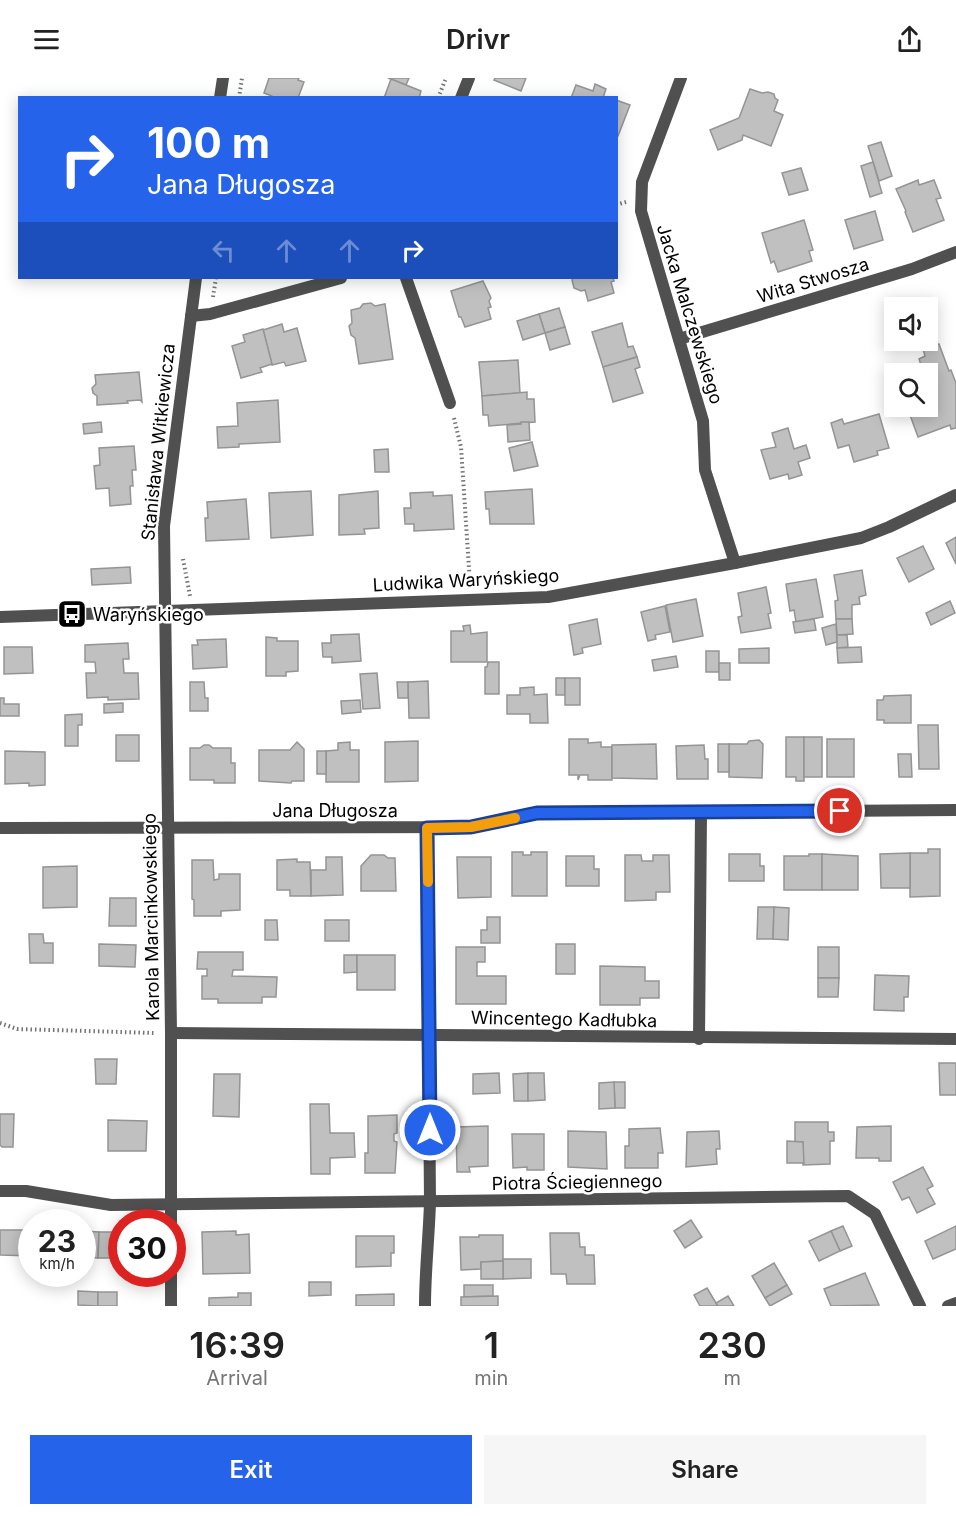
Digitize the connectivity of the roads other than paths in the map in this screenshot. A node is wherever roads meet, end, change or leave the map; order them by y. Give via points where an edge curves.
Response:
1 (223, 78) edge
2 (469, 78) edge
3 (676, 79) edge
4 (220, 96) edge
5 (462, 96) edge
6 (956, 252) edge
7 (196, 279) edge
8 (337, 279) edge
9 (406, 279) edge
10 (190, 316) junction
11 (680, 339) junction
12 (450, 403) road end
13 (956, 495) edge
14 (735, 564) junction
15 (165, 611) junction
16 (0, 617) edge
17 (956, 810) edge
18 (701, 813) junction
19 (0, 828) edge
20 (167, 828) junction
21 (427, 828) junction
22 (171, 1034) junction
23 (430, 1036) junction
24 (699, 1039) junction
25 (956, 1039) edge
26 (0, 1191) edge
27 (430, 1202) junction
28 (171, 1205) junction
29 (171, 1209) edge
30 (171, 1287) edge
31 (956, 1303) edge
32 (171, 1306) edge
33 (425, 1306) edge
34 (920, 1306) edge
35 (948, 1306) edge

1 - 4 street
2 - 5 street
3 - 11 street, Jacka Malczewskiego via 642,182 641,197 644,224
6 - 11 street, Wita Stwosza
7 - 10 street, Stanisława Witkiewicza
8 - 10 street
9 - 12 street
10 - 15 street, Stanisława Witkiewicza via 164,526
11 - 14 street, Jacka Malczewskiego via 703,422 705,470
13 - 14 street, Ludwika Waryńskiego via 861,538
14 - 15 street, Ludwika Waryńskiego via 548,597
15 - 16 street, Ludwika Waryńskiego
15 - 20 street, Karola Marcinkowskiego
17 - 18 street, Jana Długosza
18 - 21 street, Jana Długosza via 537,813 471,827
18 - 24 street
19 - 20 street, Jana Długosza
20 - 21 street, Jana Długosza
20 - 22 street, Karola Marcinkowskiego
21 - 23 street
22 - 23 street, Wincentego Kadłubka
22 - 28 street, Karola Marcinkowskiego
23 - 24 street, Wincentego Kadłubka
23 - 27 street
24 - 25 street, Wincentego Kadłubka
26 - 28 street, Piotra Ściegiennego via 27,1191 111,1205
27 - 28 street, Piotra Ściegiennego
27 - 33 street
27 - 34 street, Piotra Ściegiennego via 848,1196 875,1215
28 - 29 street, Karola Marcinkowskiego
30 - 32 street
31 - 35 street

